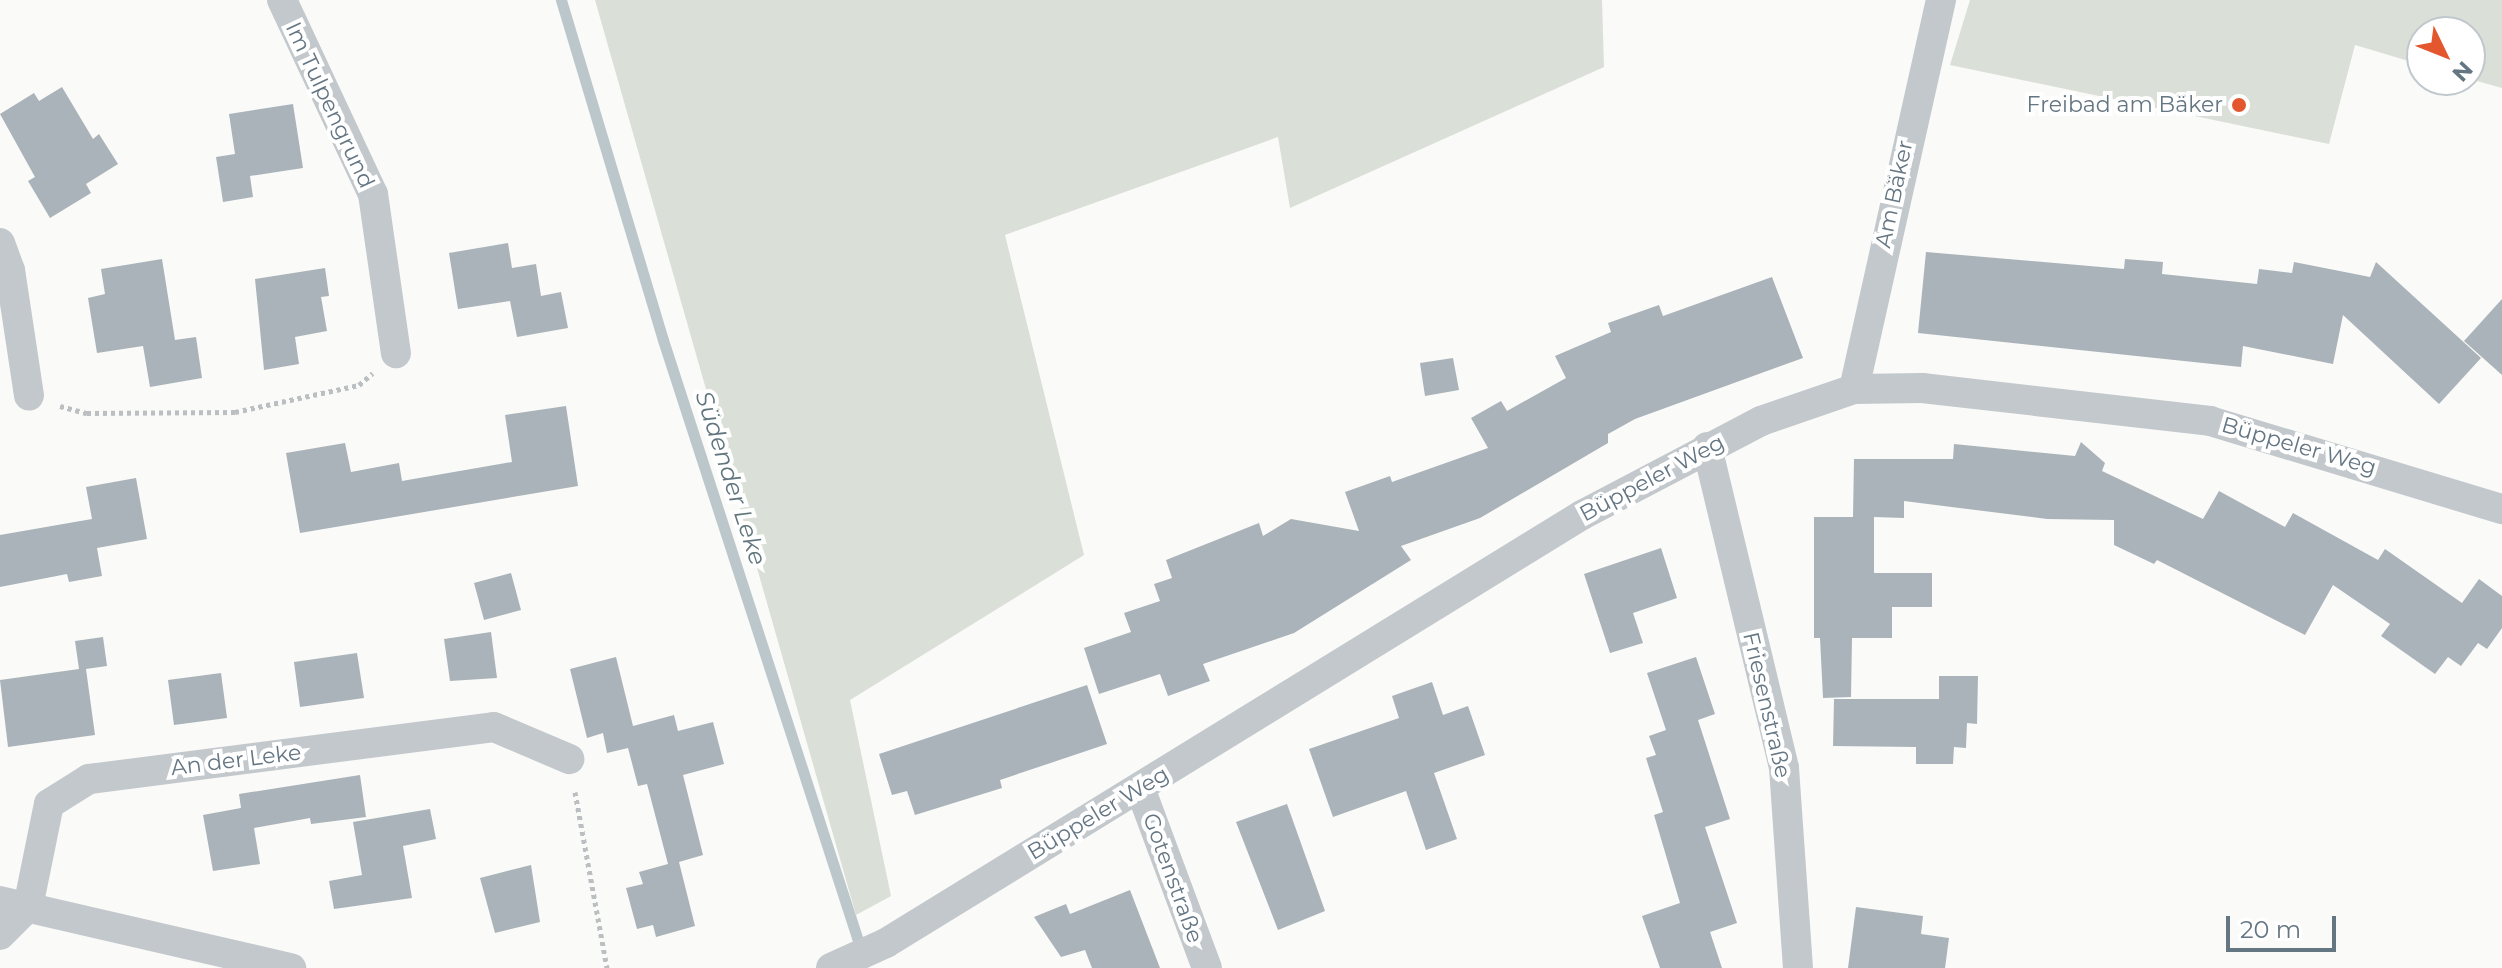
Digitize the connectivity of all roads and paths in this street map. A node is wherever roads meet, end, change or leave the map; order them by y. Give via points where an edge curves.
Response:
1 (282, 0) edge
2 (1941, 0) edge
3 (0, 243) edge
4 (396, 353) joint
5 (1854, 389) junction
6 (29, 396) joint
7 (1707, 447) junction
8 (2502, 509) edge
9 (569, 759) joint
10 (1140, 788) junction
11 (14, 904) edge
12 (0, 935) edge
13 (291, 968) edge
14 (607, 968) edge
15 (831, 968) edge
16 (1207, 968) edge
17 (1798, 968) edge

1 - 4 street, Im Tulpengrund via 373,194
2 - 5 street, Am Bäker
3 - 6 street via 10,270
4 - 6 path via 359,385 235,412 87,413
5 - 7 street, Büppeler Weg via 1761,421
5 - 8 street, Büppeler Weg via 1922,388 2210,421
7 - 10 street, Büppeler Weg via 1582,515
7 - 17 street, Friesenstraße via 1784,768
9 - 11 street, An der Leke via 494,727 89,779 49,804
9 - 14 path
10 - 15 street, Büppeler Weg via 891,940
10 - 16 street, Gotenstraße
11 - 12 street
11 - 13 street

